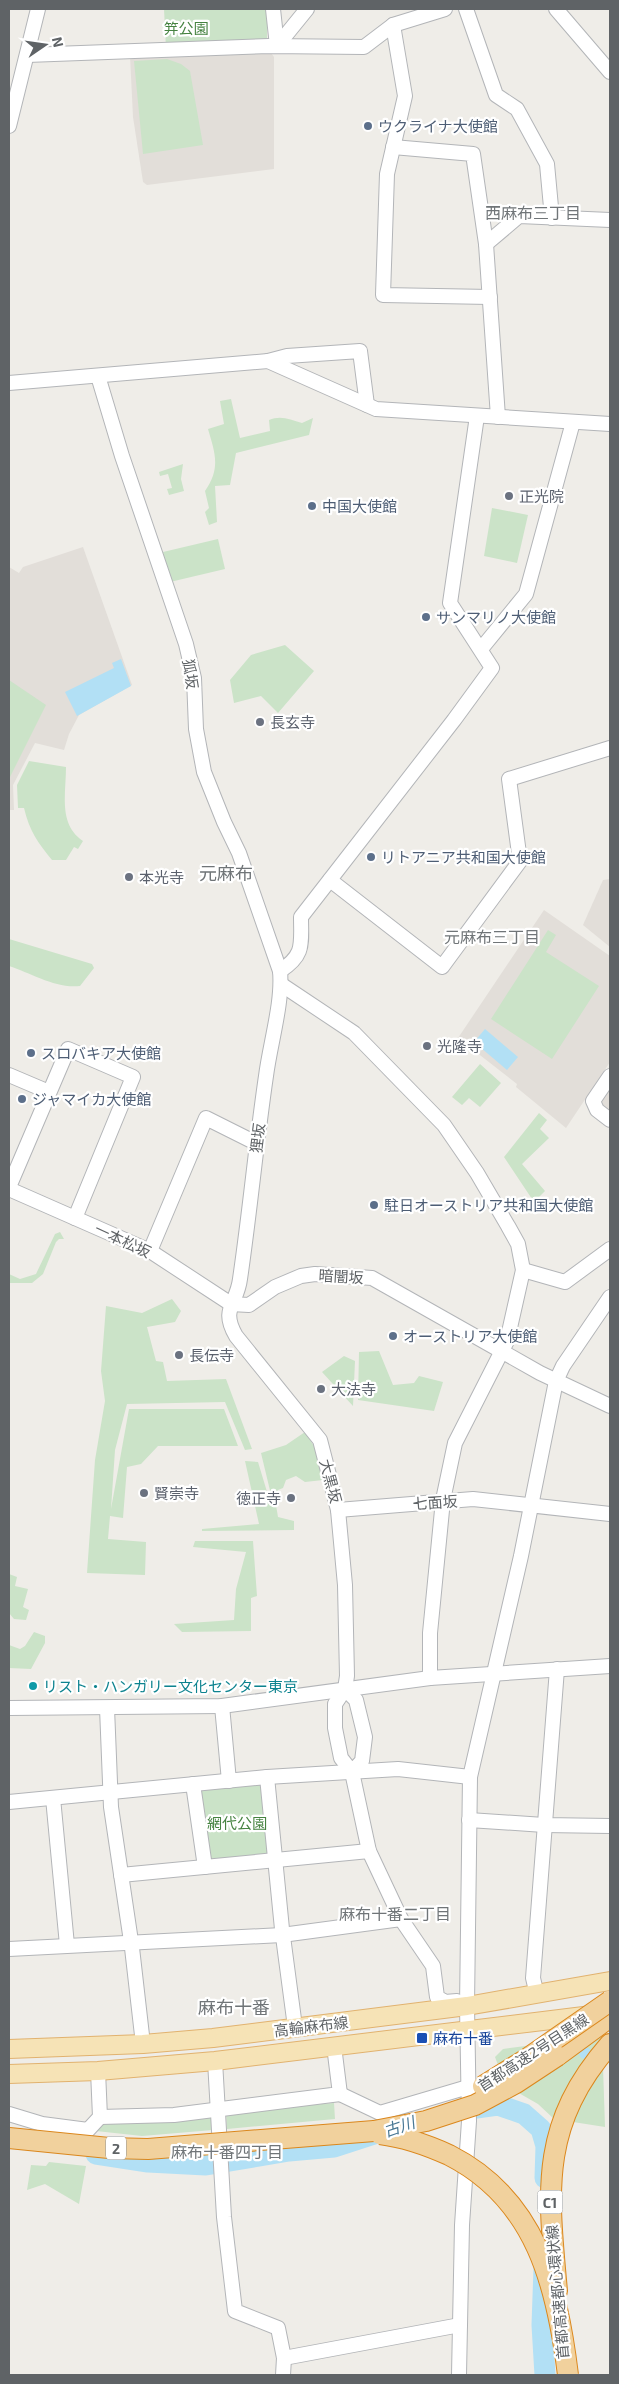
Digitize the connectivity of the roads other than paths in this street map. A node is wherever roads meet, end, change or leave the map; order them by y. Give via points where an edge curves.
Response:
1 (38, 9) edge
2 (272, 9) edge
3 (307, 9) edge
4 (445, 9) edge
5 (466, 9) edge
6 (556, 9) edge
7 (393, 25) junction
8 (277, 46) junction
9 (27, 56) junction
10 (610, 72) edge
11 (9, 126) edge
12 (393, 146) junction
13 (552, 218) junction
14 (610, 220) edge
15 (486, 244) junction
16 (490, 297) junction
17 (268, 360) junction
18 (98, 376) junction
19 (9, 383) edge
20 (367, 405) junction
21 (477, 416) junction
22 (498, 417) junction
23 (573, 422) junction
24 (610, 424) edge
25 (481, 649) junction
26 (610, 748) edge
27 (330, 880) junction
28 (281, 978) junction
29 (9, 1075) edge
30 (610, 1076) edge
31 (49, 1092) junction
32 (610, 1120) edge
33 (256, 1143) junction
34 (9, 1188) edge
35 (75, 1218) junction
36 (610, 1249) edge
37 (150, 1251) junction
38 (523, 1270) junction
39 (213, 1293) junction
40 (610, 1297) edge
41 (231, 1304) junction
42 (229, 1323) junction
43 (501, 1351) junction
44 (556, 1381) junction
45 (610, 1406) edge
46 (443, 1500) junction
47 (531, 1505) junction
48 (338, 1510) junction
49 (610, 1514) edge
50 (610, 1666) edge
51 (558, 1669) junction
52 (494, 1672) junction
53 (430, 1678) junction
54 (345, 1689) junction
55 (222, 1706) junction
56 (9, 1708) edge
57 (107, 1708) junction
58 (352, 1772) junction
59 (267, 1776) junction
60 (470, 1777) junction
61 (228, 1781) junction
62 (194, 1784) junction
63 (110, 1792) junction
64 (53, 1798) junction
65 (9, 1802) edge
66 (469, 1820) junction
67 (544, 1826) junction
68 (610, 1826) edge
69 (369, 1851) junction
70 (275, 1860) junction
71 (205, 1866) junction
72 (121, 1875) junction
73 (401, 1920) junction
74 (282, 1935) junction
75 (131, 1942) junction
76 (67, 1945) junction
77 (9, 1949) edge
78 (610, 1981) edge
79 (537, 1995) junction
80 (610, 2000) edge
81 (467, 2006) junction
82 (610, 2013) edge
83 (610, 2017) edge
84 (295, 2028) junction
85 (467, 2028) junction
86 (143, 2044) junction
87 (610, 2044) edge
88 (334, 2046) junction
89 (9, 2049) edge
90 (610, 2053) edge
91 (215, 2060) junction
92 (98, 2071) junction
93 (9, 2074) edge
94 (468, 2083) junction
95 (340, 2094) junction
96 (218, 2109) junction
97 (9, 2114) edge
98 (100, 2117) junction
99 (9, 2132) edge
100 (9, 2138) edge
101 (148, 2142) junction
102 (222, 2148) junction
103 (460, 2325) junction
104 (284, 2358) junction
105 (283, 2375) edge
106 (458, 2375) edge
107 (566, 2375) edge

1 - 9 street
2 - 8 street
3 - 8 street
4 - 7 street
5 - 13 street via 496,94 517,109 547,164
6 - 10 street
7 - 8 street via 364,46
7 - 12 street via 405,96
8 - 9 street
9 - 11 street
12 - 15 street via 473,154
12 - 16 street via 387,174 382,295
13 - 14 street
13 - 15 street via 519,216
15 - 16 street
16 - 22 street
17 - 18 street
17 - 20 street
17 - 20 street via 360,351
18 - 19 street
18 - 28 street, 狐坂 via 186,644 194,678 196,729 204,772 239,853
20 - 21 street via 385,410
21 - 22 street
21 - 25 street via 450,603
22 - 23 street
23 - 24 street
23 - 25 street via 526,594
25 - 27 street via 492,668
26 - 27 street via 509,779 520,861 442,967
27 - 28 street via 301,917 301,952
28 - 33 street, 狸坂
28 - 38 street via 354,1033 444,1125 478,1173 518,1244
29 - 31 street
30 - 32 street via 593,1102 597,1110
31 - 34 street
31 - 35 street via 68,1049 133,1077
33 - 37 street via 206,1118
33 - 41 street, 狸坂 via 240,1282
34 - 35 street, 一本松坂
35 - 37 street, 一本松坂
36 - 38 street via 565,1282
37 - 39 street, 一本松坂
38 - 43 street via 507,1341
39 - 41 street, 一本松坂
39 - 42 street, 大黒坂
40 - 44 street
41 - 42 street
41 - 43 street, 暗闇坂 via 249,1305 275,1287 300,1276 372,1278
42 - 48 street, 大黒坂 via 320,1440
43 - 44 street, 暗闇坂
43 - 46 street via 455,1443
44 - 45 street, 暗闇坂
44 - 47 street
46 - 47 street, 七面坂 via 473,1499
46 - 48 street, 七面坂
46 - 53 street via 430,1633
47 - 49 street, 七面坂
47 - 52 street
48 - 54 street, 大黒坂 via 345,1585
50 - 51 street
51 - 52 street
51 - 67 street
52 - 53 street
52 - 60 street
53 - 54 street
54 - 55 street
54 - 58 street via 335,1704 335,1728 341,1758
54 - 58 street via 356,1700 365,1737 362,1761
55 - 57 street
55 - 61 street
56 - 57 street
57 - 63 street
58 - 59 street
58 - 60 street via 398,1768
58 - 69 street
59 - 61 street
59 - 70 street
60 - 66 street
61 - 62 street
62 - 63 street
62 - 71 street
63 - 64 street
63 - 72 street
64 - 65 street
64 - 76 street
66 - 67 street
66 - 81 street
67 - 68 street
67 - 79 street via 533,1978
69 - 70 street
69 - 73 street
70 - 71 street
70 - 74 street
71 - 72 street
72 - 75 street
73 - 74 street
73 - 81 street via 433,1966 437,1997 445,2002 463,2000
74 - 75 street
74 - 84 street
75 - 76 street
75 - 86 street
76 - 77 street
78 - 79 main road, 高輪麻布線
79 - 81 main road, 高輪麻布線
80 - 101 highway, 首都高速2号目黒線, bridge via 508,2072 444,2102 361,2122
81 - 84 main road, 高輪麻布線
81 - 85 street
82 - 85 main road, 高輪麻布線
83 - 102 highway, 首都高速2号目黒線 / 2, bridge via 557,2056 475,2105 426,2121 374,2131
84 - 86 main road, 高輪麻布線
85 - 88 main road, 高輪麻布線
85 - 94 street
86 - 89 main road, 高輪麻布線
87 - 107 highway, 首都高速都心環状線 / C1, bridge via 572,2097 560,2124 553,2159 550,2198
88 - 91 main road, 高輪麻布線
88 - 95 street
90 - 107 highway, 首都高速都心環状線 / C1, bridge via 577,2100 565,2125 557,2160 557,2229
91 - 92 main road, 高輪麻布線
91 - 96 street
92 - 93 main road, 高輪麻布線
92 - 98 street
94 - 95 street via 380,2113
94 - 103 street
95 - 96 street
96 - 98 street via 174,2115
96 - 102 street
97 - 98 street via 42,2124 88,2130
99 - 101 highway, 首都高速2号目黒線 / 2
100 - 102 highway, 首都高速2号目黒線 / 2, bridge via 109,2148
101 - 107 highway, bridge via 369,2133 412,2141 460,2161 502,2193 530,2232 556,2302
102 - 104 street via 221,2181 234,2311 278,2328
102 - 107 highway, bridge via 366,2138 386,2140 434,2154 458,2166 498,2196 526,2234 551,2302
103 - 104 street
103 - 106 street
104 - 105 street

